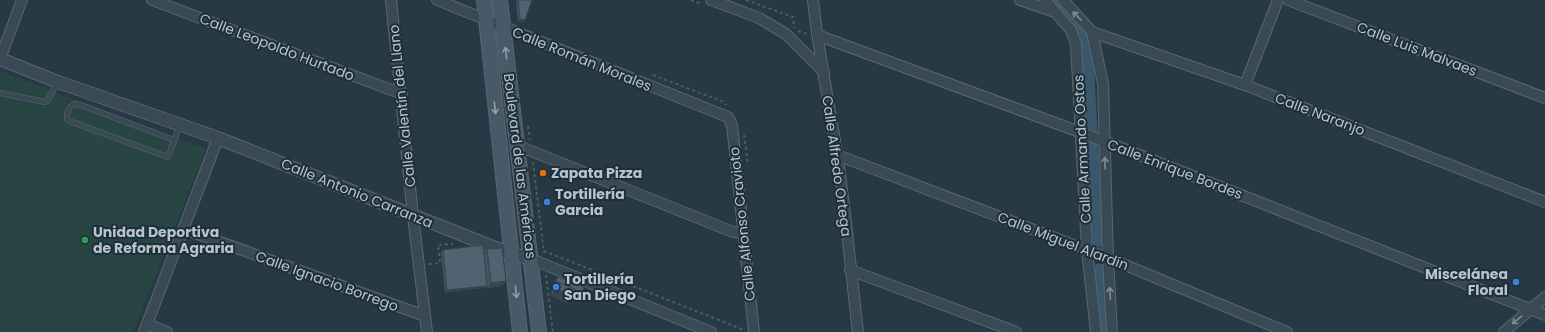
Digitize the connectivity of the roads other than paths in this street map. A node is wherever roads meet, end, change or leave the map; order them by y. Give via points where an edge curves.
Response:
1 (22, 0) edge
2 (152, 0) edge
3 (391, 0) edge
4 (437, 0) edge
5 (484, 0) edge
6 (500, 0) edge
7 (711, 0) edge
8 (812, 0) edge
9 (1020, 0) edge
10 (1045, 0) edge
11 (1063, 0) edge
12 (1278, 0) edge
13 (1288, 0) edge
14 (1055, 12) junction
15 (486, 21) junction
16 (503, 28) junction
17 (1092, 32) junction
18 (817, 35) junction
19 (0, 59) edge
20 (824, 72) junction
21 (58, 82) junction
22 (1245, 85) junction
23 (0, 93) edge
24 (402, 94) junction
25 (1545, 98) edge
26 (729, 113) joint
27 (181, 124) junction
28 (1080, 134) junction
29 (218, 138) junction
30 (174, 140) junction
31 (1104, 141) junction
32 (516, 145) junction
33 (837, 155) junction
34 (1545, 202) edge
35 (413, 216) junction
36 (184, 229) junction
37 (743, 233) junction
38 (1088, 250) junction
39 (512, 254) junction
40 (1108, 258) junction
41 (531, 259) junction
42 (850, 270) junction
43 (1545, 297) edge
44 (1531, 309) junction
45 (1545, 314) edge
46 (425, 316) junction
47 (145, 328) edge
48 (167, 332) edge
49 (427, 332) edge
50 (520, 332) edge
51 (540, 332) edge
52 (712, 332) edge
53 (754, 332) edge
54 (858, 332) edge
55 (1016, 332) edge
56 (1096, 332) edge
57 (1112, 332) edge
58 (1287, 332) edge
59 (1504, 332) edge

1 - 19 street
2 - 24 street, Calle Leopoldo Hurtado
3 - 24 street, Calle Valentín del Llano
4 - 15 street, Calle Román Morales
5 - 15 main road, Boulevard de las Américas
6 - 16 main road, Boulevard de las Américas
7 - 20 street via 759,18 786,34
8 - 18 street, Calle Alfredo Ortega
9 - 14 street
10 - 14 street, Calle Armando Ostos
17 -> 11 street
12 - 22 street
13 - 25 street, Calle Luis Malvaes
14 - 28 street, Calle Armando Ostos via 1071,30 1076,44
15 - 16 street, Calle Román Morales
15 -> 39 main road, Boulevard de las Américas
16 - 26 street, Calle Román Morales
32 -> 16 main road, Boulevard de las Américas
17 - 22 street, Calle Naranjo
17 - 31 street, Calle Armando Ostos via 1102,84
18 - 20 street, Calle Alfredo Ortega
18 - 28 street, Calle Enrique Bordes
19 - 21 street, Calle Antonio Carranza
20 - 33 street, Calle Alfredo Ortega
21 - 23 lane via 45,102
21 - 27 street, Calle Antonio Carranza
22 - 34 street, Calle Naranjo
24 - 35 street, Calle Valentín del Llano
26 - 37 street, Calle Alfonso Cravioto
27 - 29 street, Calle Antonio Carranza
27 - 30 lane
28 - 31 street, Calle Enrique Bordes
28 - 38 street, Calle Armando Ostos
29 - 35 street, Calle Antonio Carranza
29 - 36 street
30 - 30 lane via 168,157 72,122 67,116 70,106 81,105
40 -> 31 street, Calle Armando Ostos
31 - 44 street, Calle Enrique Bordes
32 - 37 street via 733,232
32 - 41 main road, Boulevard de las Américas
33 - 38 street, Calle Miguel Alardín
33 - 42 street, Calle Alfredo Ortega
35 - 39 street, Calle Antonio Carranza
35 - 46 street, Calle Valentín del Llano
36 - 46 street, Calle Ignacio Borrego
36 - 47 street
37 - 53 street, Calle Alfonso Cravioto
38 - 40 street, Calle Miguel Alardín
38 - 56 street, Calle Armando Ostos
39 - 41 street, Calle Antonio Carranza
39 -> 50 main road, Boulevard de las Américas
57 -> 40 street, Calle Armando Ostos
40 - 58 street, Calle Miguel Alardín
41 - 51 main road, Boulevard de las Américas
41 - 52 street, Calle Antonio Carranza
42 - 54 street, Calle Alfredo Ortega
42 - 55 street
43 - 44 street
44 - 45 street, Calle Enrique Bordes
44 -> 59 street
46 - 49 street, Calle Valentín del Llano
47 - 48 street

